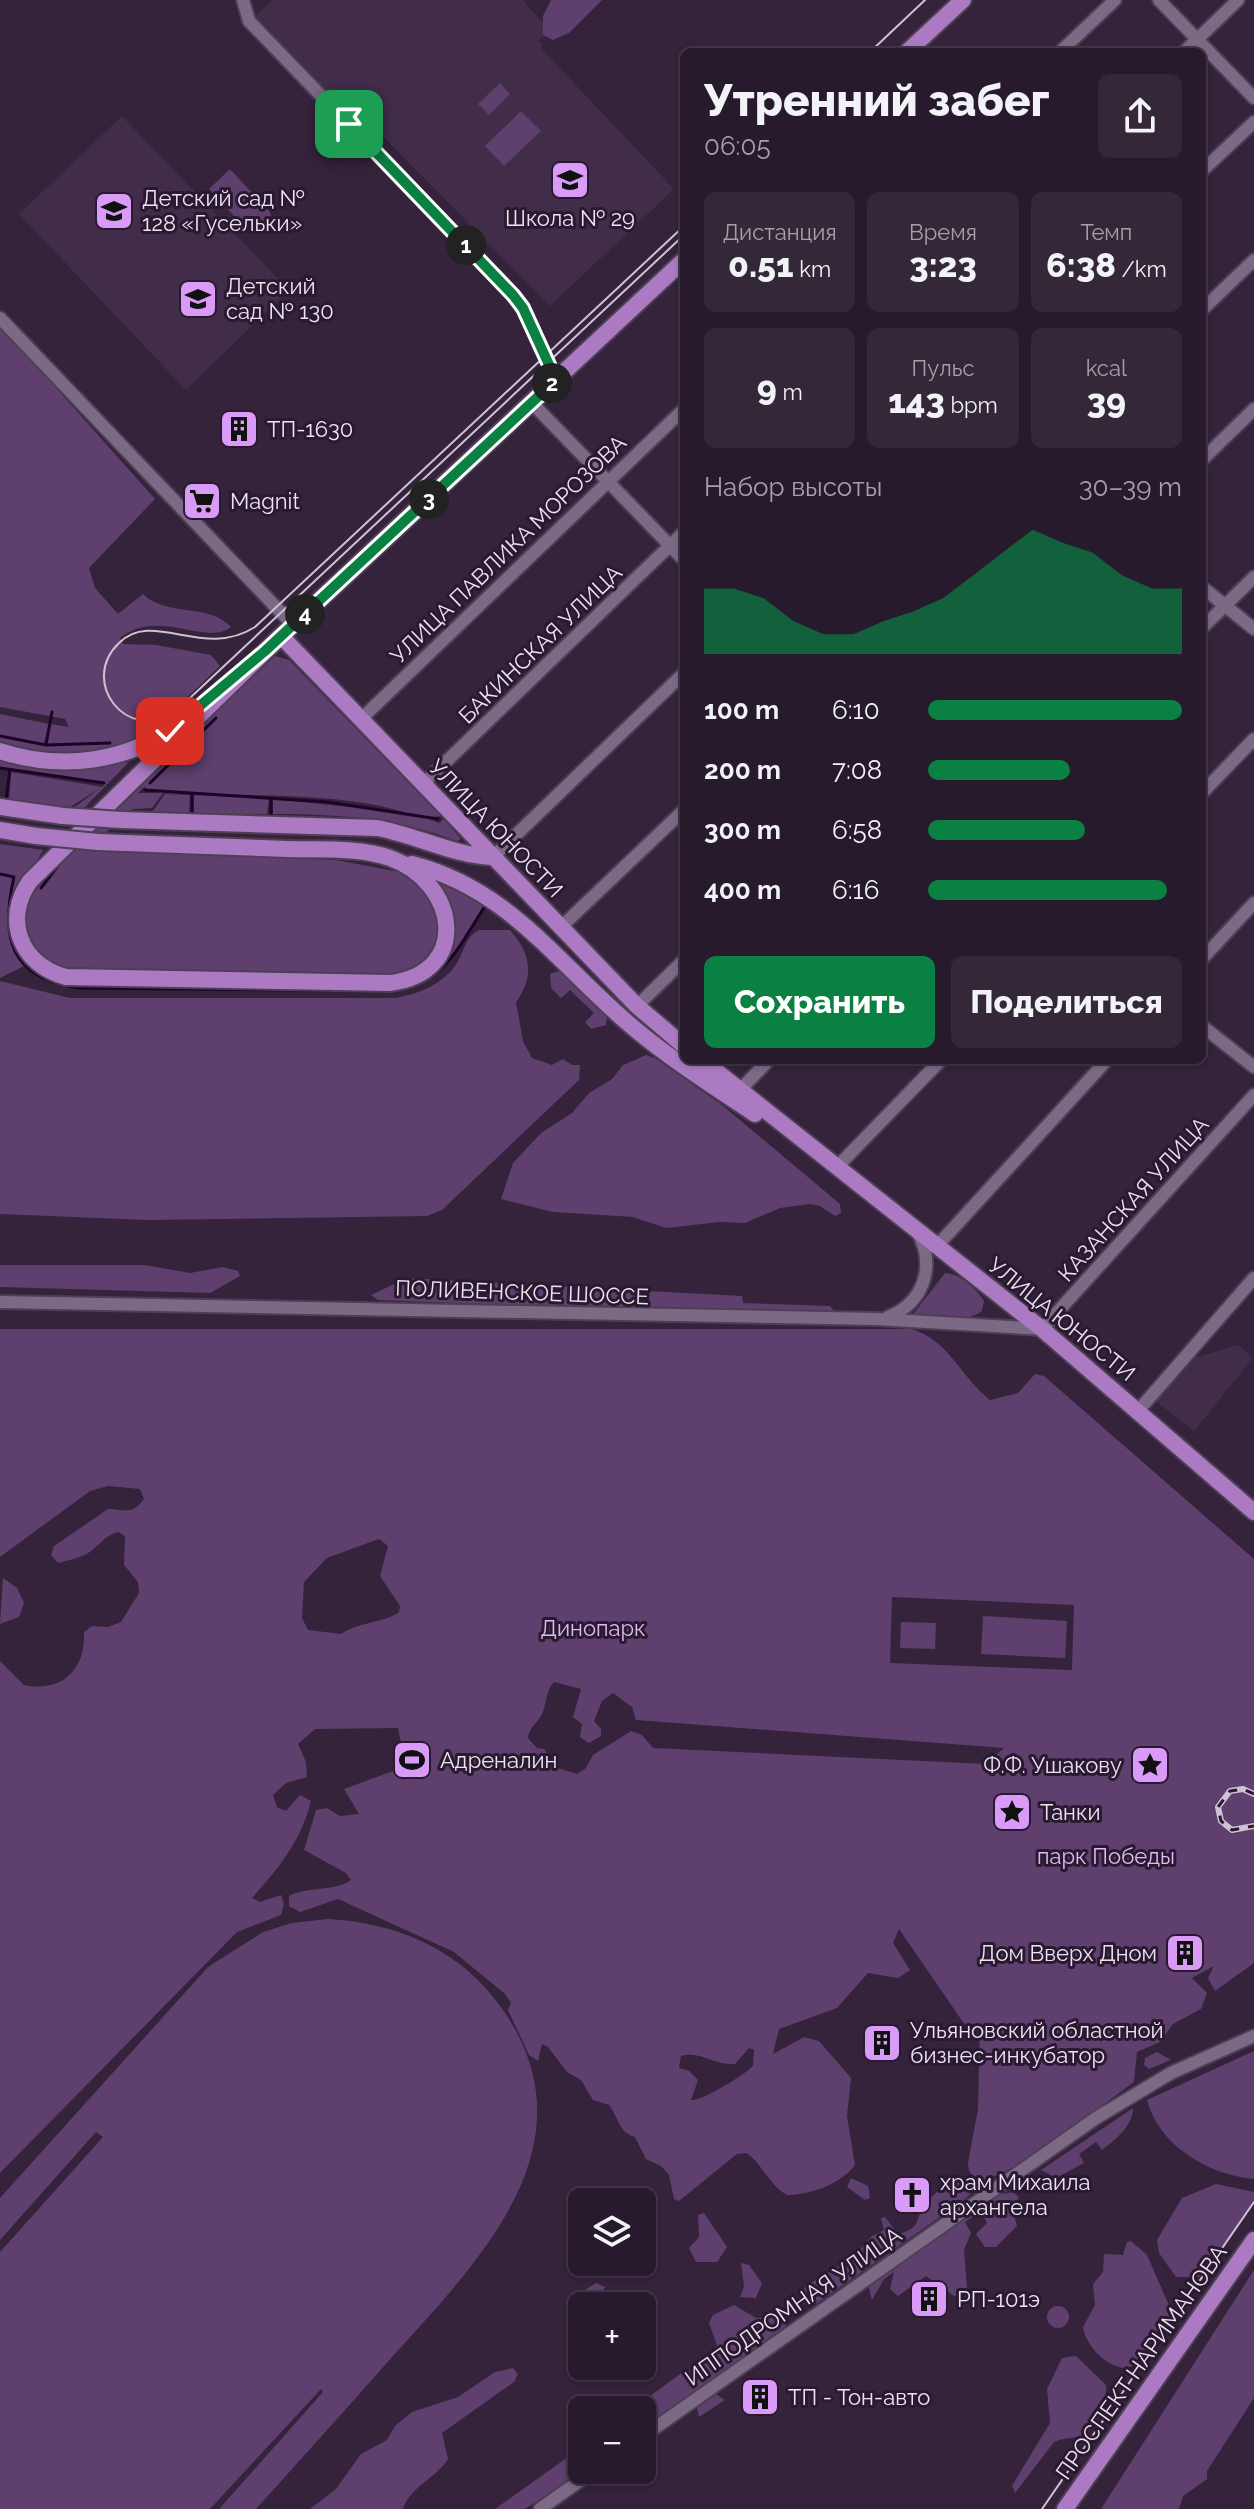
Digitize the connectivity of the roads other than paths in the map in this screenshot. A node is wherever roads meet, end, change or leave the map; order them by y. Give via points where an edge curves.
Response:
1 (243, 0) edge
2 (963, 0) edge
3 (1115, 0) edge
4 (1159, 0) edge
5 (1238, 0) edge
6 (1197, 40) junction
7 (911, 48) edge
8 (1064, 48) edge
9 (1188, 48) edge
10 (1205, 48) edge
11 (1206, 49) edge
12 (1254, 98) edge
13 (1254, 122) edge
14 (1206, 167) edge
15 (1254, 260) edge
16 (680, 264) edge
17 (1206, 306) edge
18 (0, 318) edge
19 (556, 380) junction
20 (532, 403) junction
21 (1254, 409) edge
22 (680, 413) edge
23 (1206, 456) edge
24 (607, 481) junction
25 (680, 536) edge
26 (670, 546) junction
27 (680, 556) edge
28 (1254, 577) edge
29 (1206, 590) edge
30 (1225, 606) junction
31 (1206, 624) edge
32 (1254, 629) edge
33 (287, 631) junction
34 (265, 651) junction
35 (680, 677) edge
36 (361, 719) junction
37 (1254, 739) edge
38 (0, 751) edge
39 (423, 784) junction
40 (1206, 789) edge
41 (0, 807) edge
42 (680, 814) edge
43 (0, 830) edge
44 (493, 857) junction
45 (390, 858) junction
46 (1254, 903) edge
47 (561, 927) junction
48 (1206, 955) edge
49 (680, 964) edge
50 (637, 1006) junction
51 (1206, 1029) edge
52 (680, 1043) edge
53 (680, 1060) edge
54 (686, 1064) edge
55 (707, 1064) edge
56 (765, 1064) edge
57 (937, 1064) edge
58 (1103, 1064) edge
59 (1254, 1067) edge
60 (740, 1090) junction
61 (1254, 1095) edge
62 (836, 1168) junction
63 (916, 1230) junction
64 (937, 1246) junction
65 (1254, 1278) edge
66 (0, 1302) edge
67 (877, 1319) junction
68 (1042, 1329) junction
69 (1138, 1411) junction
70 (1254, 1512) edge
71 (1254, 2036) edge
72 (1254, 2240) edge
73 (656, 2427) edge
74 (575, 2484) edge
75 (540, 2509) edge
76 (1065, 2509) edge

1 - 19 street via 249,21 513,295
2 - 7 main road
3 - 8 street
4 - 6 street
5 - 6 street
6 - 9 street
6 - 10 street
11 - 12 street
13 - 14 street
15 - 17 street
16 - 19 main road
18 - 33 street, УЛИЦА ЮНОСТИ
19 - 20 main road
20 - 24 street
20 - 33 main road
21 - 23 street
22 - 24 street, УЛИЦА ПАВЛИКА МОРОЗОВА
24 - 26 street
24 - 36 street, УЛИЦА ПАВЛИКА МОРОЗОВА
25 - 26 street, БАКИНСКАЯ УЛИЦА
26 - 27 street
26 - 39 street, БАКИНСКАЯ УЛИЦА
28 - 30 street
29 - 30 street
30 - 31 street
30 - 32 street
33 - 34 main road
33 - 36 main road, УЛИЦА ЮНОСТИ
34 - 38 main road via 170,731 121,754 65,762
34 - 45 main road via 30,881 17,909 24,949 38,964 66,977 399,982 424,971 436,957 447,923 430,882
35 - 44 street
36 - 39 main road, УЛИЦА ЮНОСТИ
37 - 40 street
39 - 44 main road, УЛИЦА ЮНОСТИ
41 - 44 main road, bridge via 121,820 349,825 405,833 472,857
42 - 47 street
43 - 45 main road, УЛИЦА ЮНОСТИ, bridge via 98,842 339,851
44 - 47 main road, УЛИЦА ЮНОСТИ
45 - 53 main road, УЛИЦА ЮНОСТИ via 437,871 502,904 623,1020
46 - 48 street
47 - 50 main road, УЛИЦА ЮНОСТИ
49 - 50 street
50 - 52 main road, УЛИЦА ЮНОСТИ
51 - 59 street
54 - 62 main road, УЛИЦА ЮНОСТИ
55 - 60 main road, УЛИЦА ЮНОСТИ
56 - 60 street
57 - 62 street
58 - 64 street
60 - 62 main road, УЛИЦА ЮНОСТИ
61 - 68 street, КАЗАНСКАЯ УЛИЦА
62 - 63 main road, УЛИЦА ЮНОСТИ
63 - 64 main road, УЛИЦА ЮНОСТИ
63 - 67 street via 926,1254 925,1280 901,1311
64 - 68 main road, УЛИЦА ЮНОСТИ
65 - 69 street
66 - 67 street, ПОЛИВЕНСКОЕ ШОССЕ
67 - 68 street, ПОЛИВЕНСКОЕ ШОССЕ
68 - 69 main road, УЛИЦА ЮНОСТИ
69 - 70 main road, УЛИЦА ЮНОСТИ
71 - 73 street, ИППОДРОМНАЯ УЛИЦА via 1171,2073 1096,2118
72 - 76 main road, ПРОСПЕКТ НАРИМАНОВА
74 - 75 street

